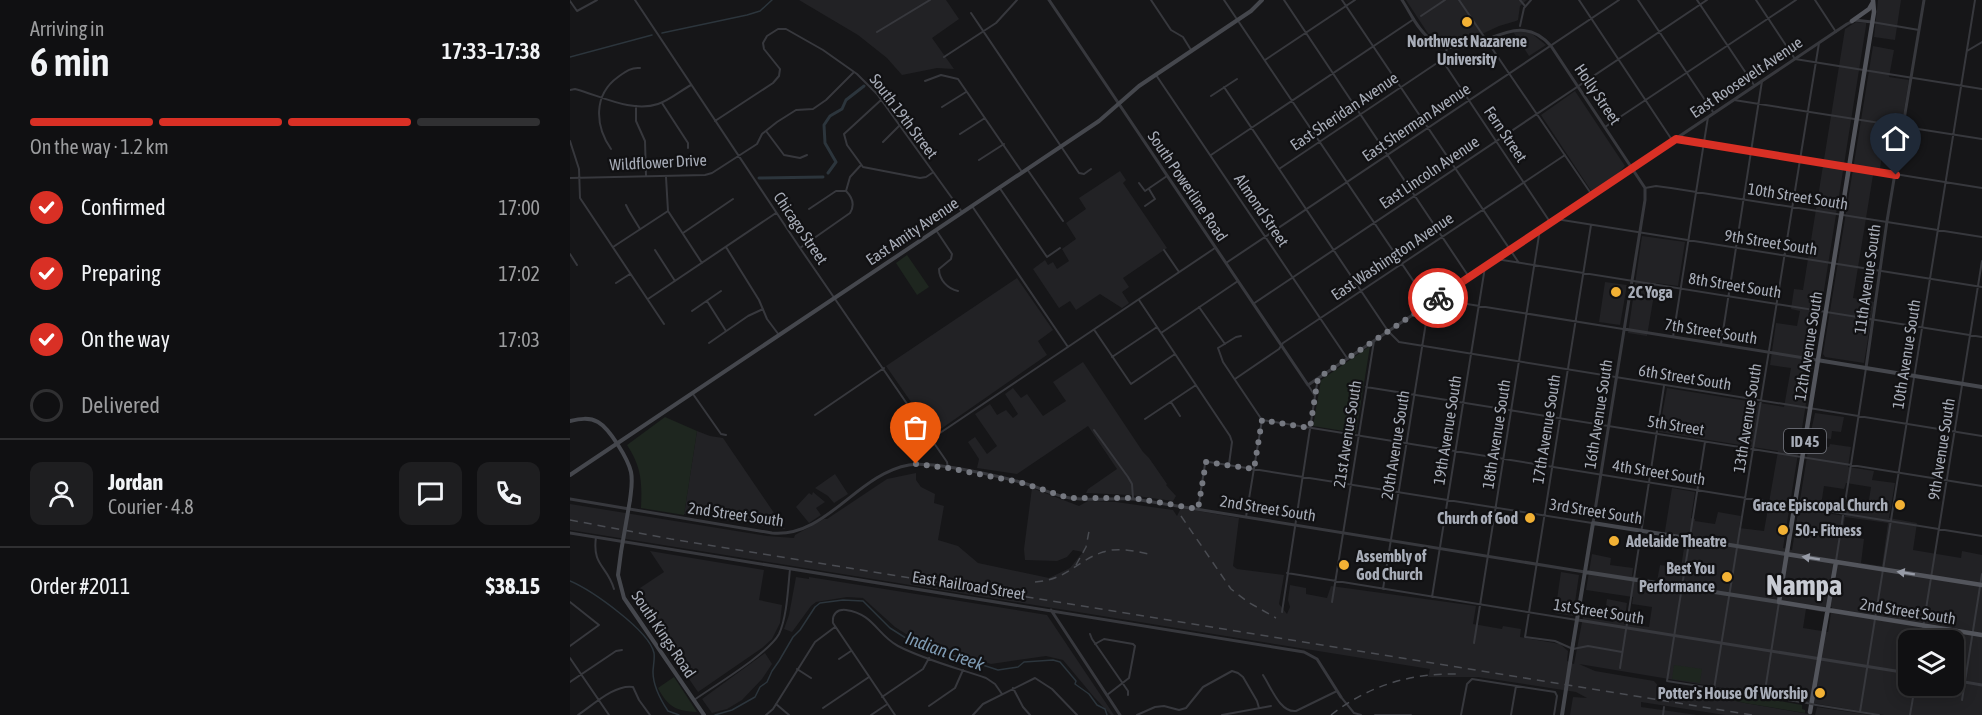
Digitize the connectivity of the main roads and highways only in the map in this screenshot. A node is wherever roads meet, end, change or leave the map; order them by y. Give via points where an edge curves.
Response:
1 (1262, 0) edge
2 (1873, 1) edge
3 (1852, 21) road end
4 (1818, 360) junction
5 (1982, 387) edge
6 (570, 421) edge
7 (616, 444) junction
8 (570, 475) edge
9 (1593, 523) joint
10 (1786, 554) junction
11 (1836, 562) junction
12 (1585, 572) junction
13 (1981, 585) edge
14 (1779, 602) junction
15 (1828, 610) junction
16 (1982, 635) edge
17 (1810, 712) dead end
18 (704, 715) edge
19 (1562, 715) edge

1 - 7 main road, East Amity Avenue via 1132,92 1099,121
2 - 3 main road via 1869,9
2 - 4 main road, 12th Avenue South / ID 45
4 - 5 main road, 7th Street South
4 - 10 main road, 12th Avenue South / ID 45
6 - 7 main road, South Kings Road via 598,422
7 - 8 main road, East Amity Avenue
7 - 18 main road, South Kings Road, bridge via 631,474 618,575 624,598
9 - 10 main road, 3rd Street South
9 - 12 main road, 16th Avenue South
11 -> 10 main road, 3rd Street South
10 - 14 main road, 12th Avenue South
13 -> 11 main road, 3rd Street South
11 - 15 main road
12 - 14 main road, 2nd Street South
12 - 19 main road, 16th Avenue South, bridge
14 - 15 main road, 2nd Street South
15 - 16 main road, 2nd Street South
15 - 17 main road

